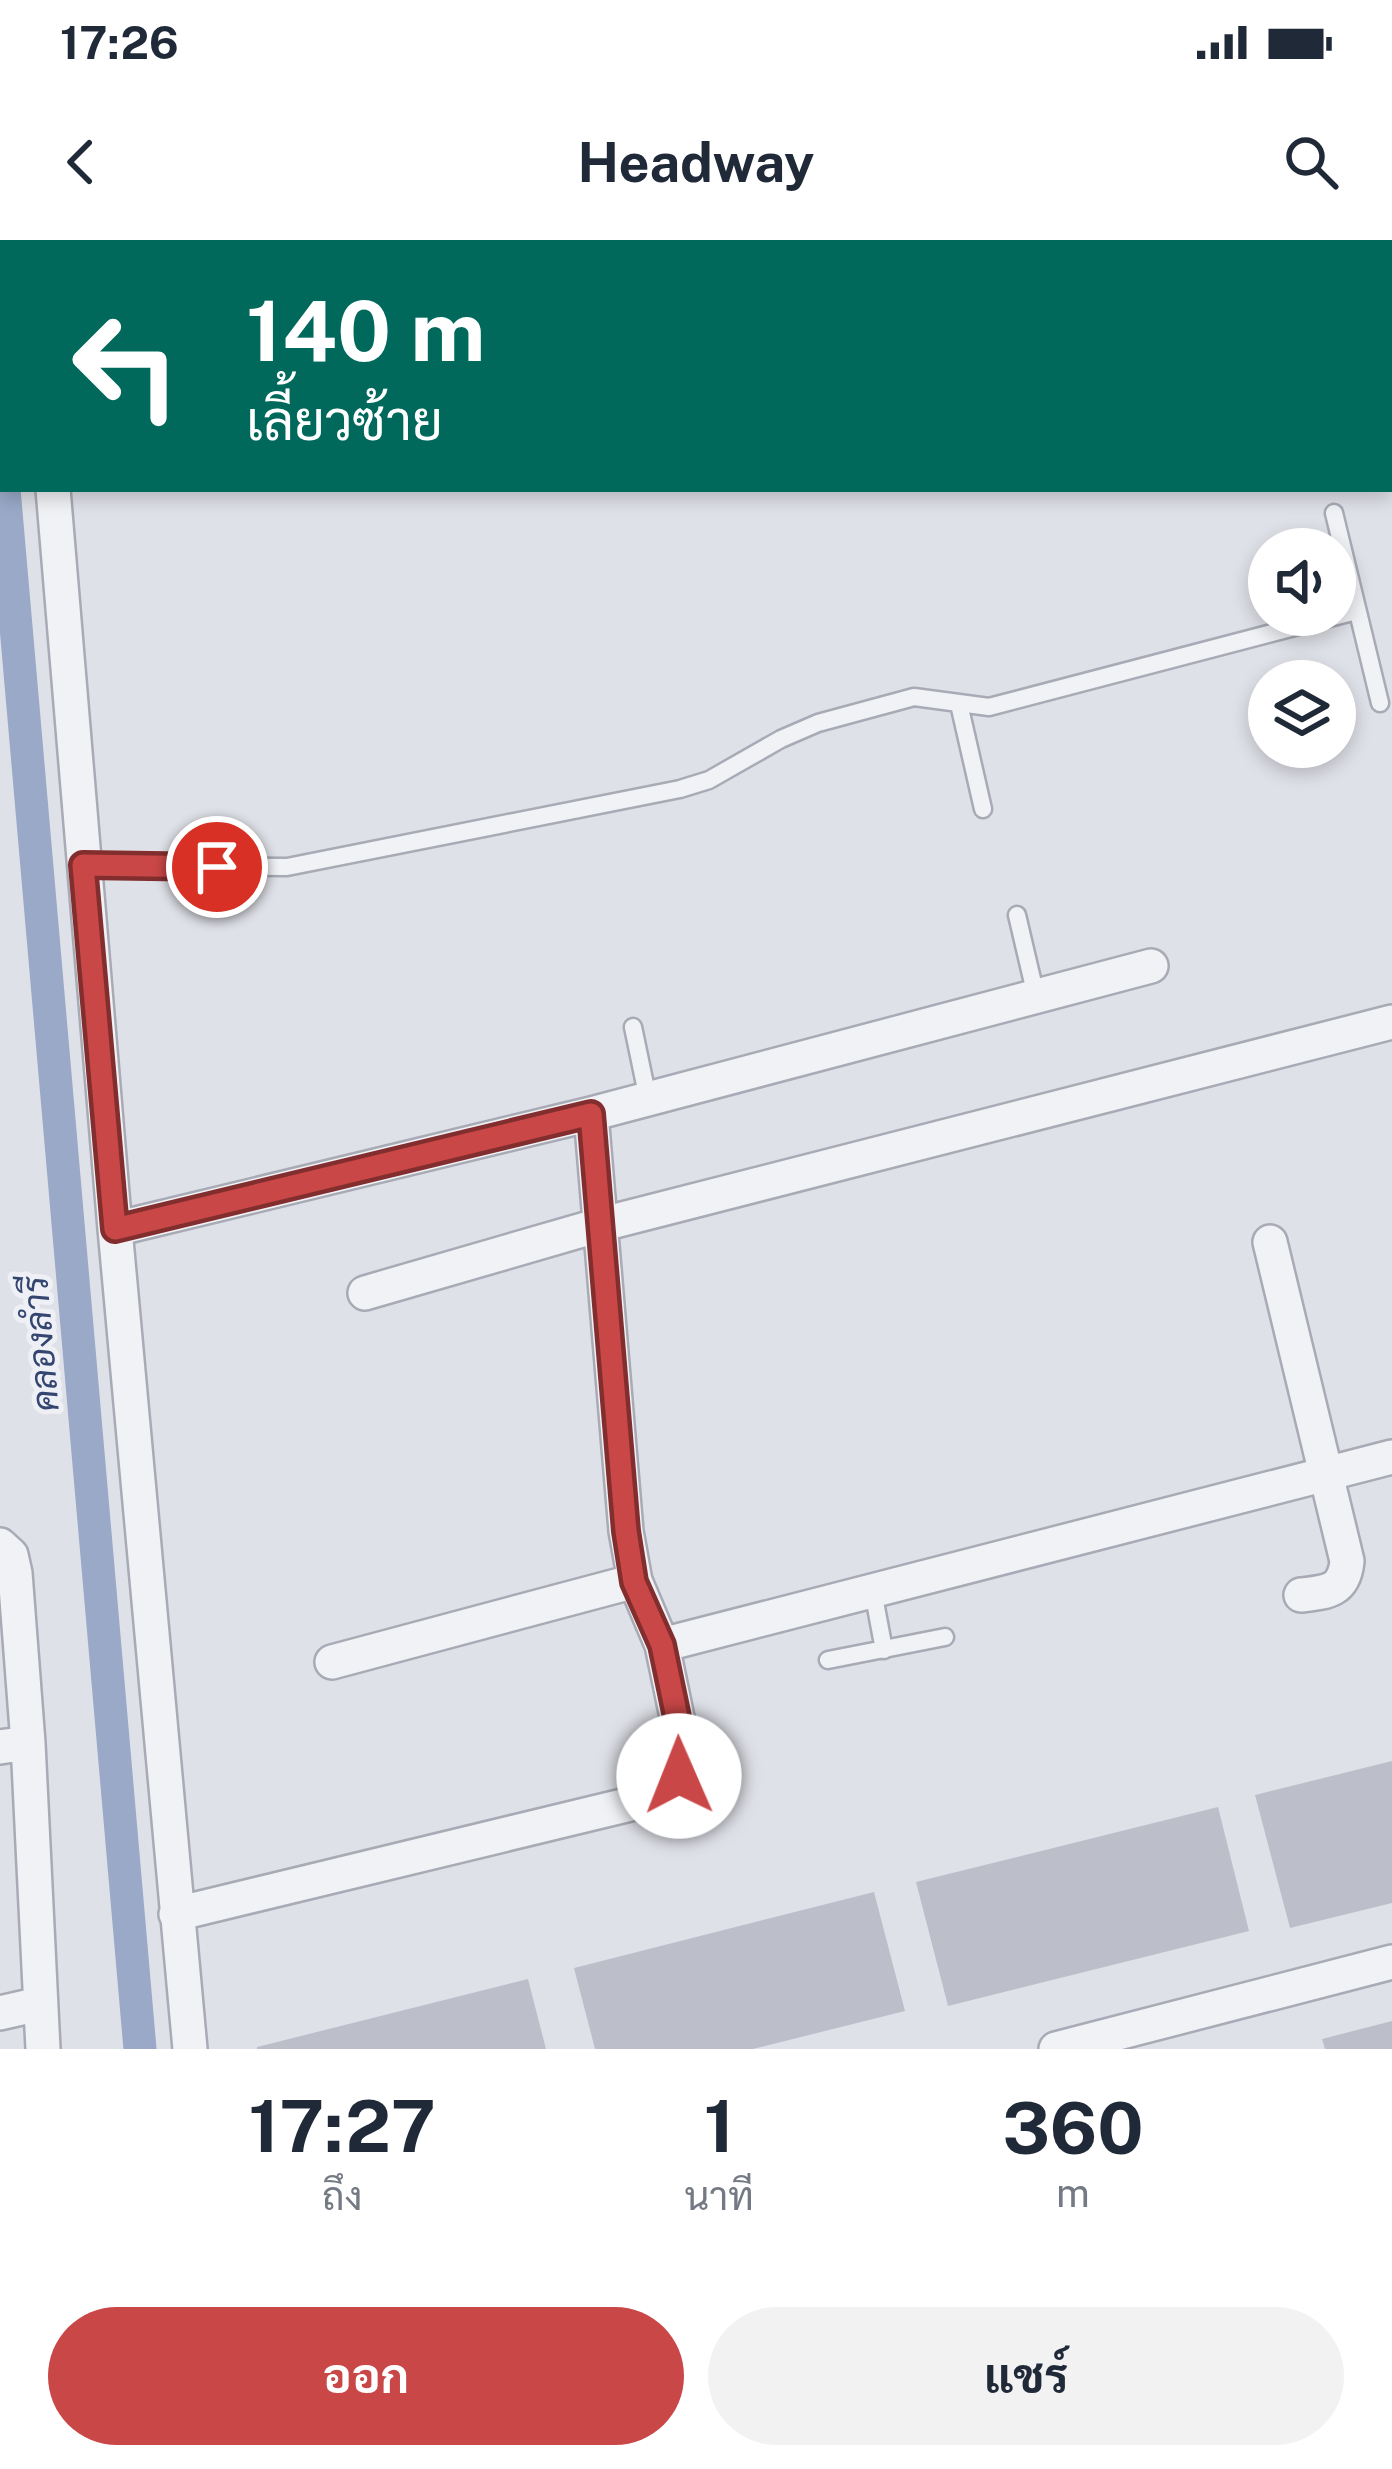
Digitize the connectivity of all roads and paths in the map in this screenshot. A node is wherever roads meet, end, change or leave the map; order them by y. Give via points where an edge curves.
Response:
1 (53, 492) edge
2 (1334, 513) dead end
3 (1337, 528) edge
4 (1356, 610) edge
5 (1257, 636) edge
6 (1380, 703) dead end
7 (958, 704) junction
8 (982, 808) dead end
9 (83, 865) junction
10 (1017, 915) dead end
11 (1151, 966) dead end
12 (1036, 996) junction
13 (1392, 1022) edge
14 (633, 1027) dead end
15 (648, 1099) junction
16 (591, 1114) junction
17 (602, 1224) junction
18 (115, 1229) junction
19 (1270, 1242) dead end
20 (365, 1292) dead end
21 (1392, 1457) edge
22 (1323, 1474) junction
23 (0, 1545) edge
24 (634, 1582) junction
25 (873, 1591) junction
26 (1301, 1595) dead end
27 (945, 1637) dead end
28 (662, 1645) junction
29 (884, 1650) junction
30 (829, 1660) dead end
31 (332, 1662) dead end
32 (14, 1745) edge
33 (176, 1914) junction
34 (1392, 1962) edge
35 (39, 2004) junction
36 (0, 2013) edge
37 (43, 2049) edge
38 (190, 2049) edge
39 (1056, 2049) edge

1 - 9 street
2 - 3 lane
4 - 6 lane
5 - 7 lane via 989,706
7 - 8 lane
7 - 9 lane via 914,698 818,723 680,789 286,867
9 - 18 street
10 - 12 lane
11 - 12 street
12 - 15 street
13 - 17 street
14 - 15 lane
15 - 16 street
16 - 17 street
16 - 18 street
17 - 20 street
17 - 24 street
18 - 33 street
19 - 22 street
21 - 22 street
22 - 25 street
22 - 26 street via 1346,1576 1330,1592
23 - 32 street via 15,1573
24 - 28 street
24 - 31 street
25 - 28 street
25 - 29 lane
27 - 29 lane
28 - 33 street via 683,1746 679,1776 647,1799
29 - 30 lane
32 - 35 street
33 - 38 street
34 - 39 street
35 - 36 street
35 - 37 street

